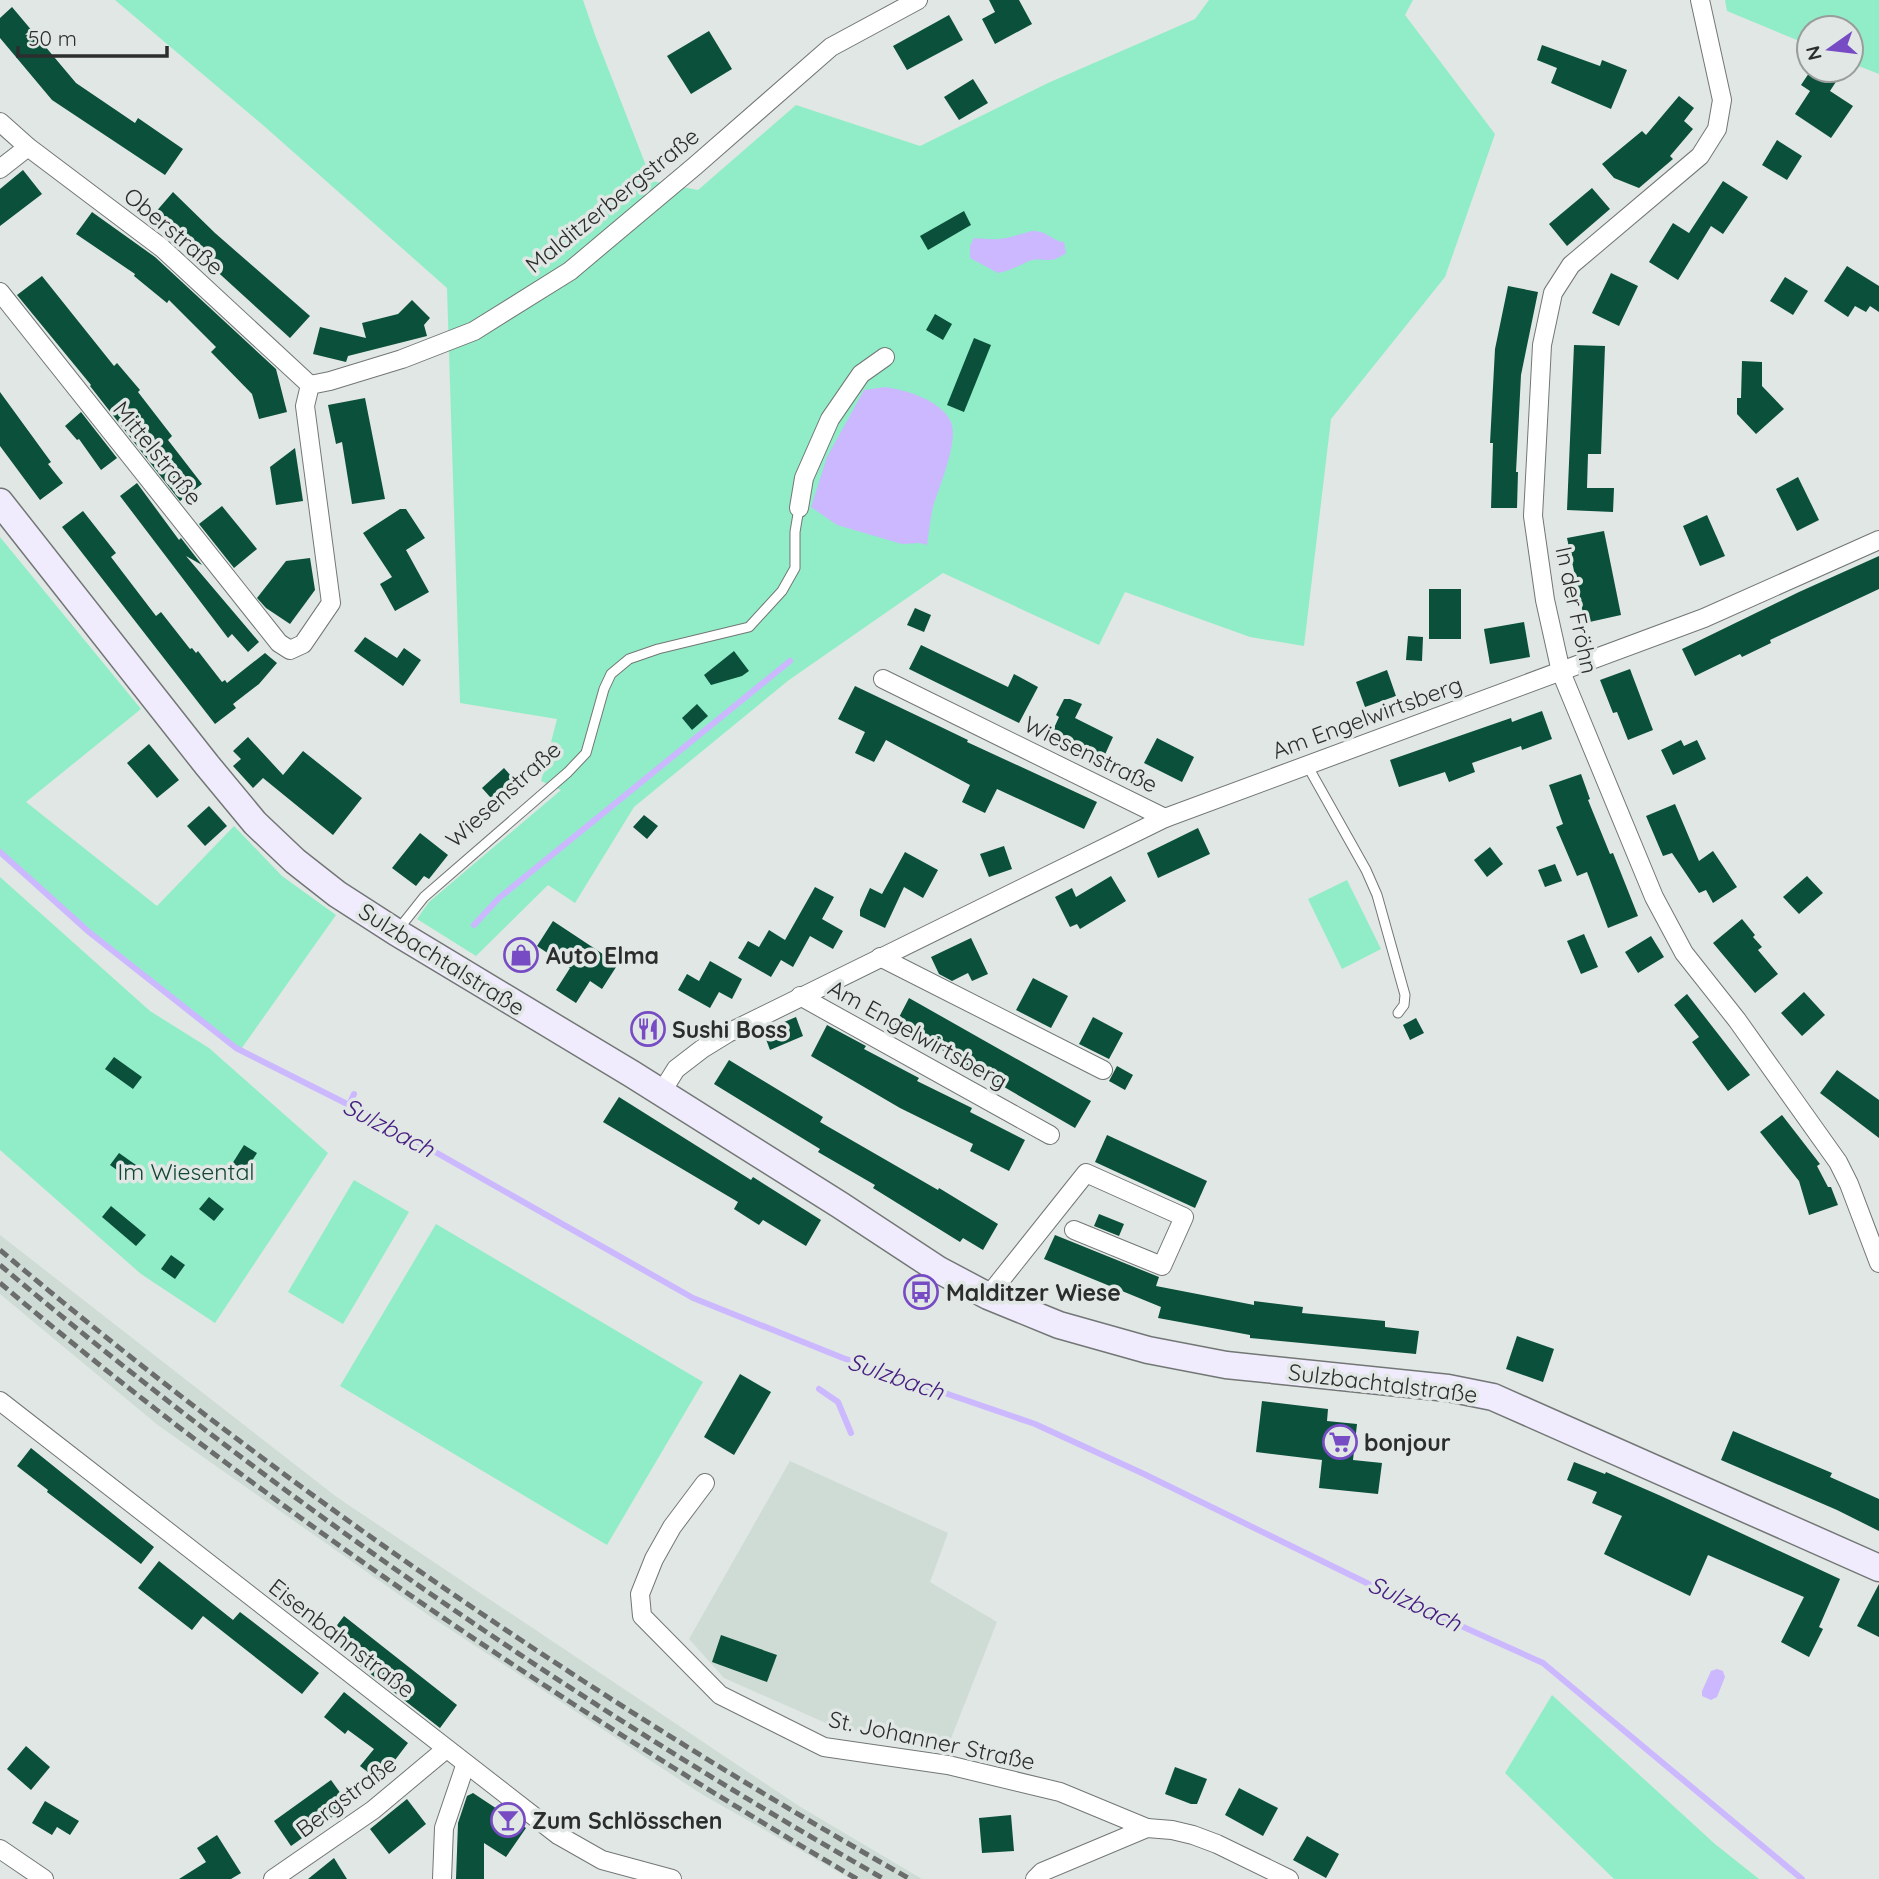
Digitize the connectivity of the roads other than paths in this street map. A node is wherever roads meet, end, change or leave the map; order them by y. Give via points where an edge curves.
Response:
1 (918, 0) edge
2 (1700, 0) edge
3 (0, 121) edge
4 (28, 147) junction
5 (0, 169) edge
6 (0, 292) edge
7 (885, 357) dead end
8 (310, 385) junction
9 (0, 502) edge
10 (799, 508) joint
11 (1879, 540) edge
12 (1561, 672) junction
13 (883, 679) dead end
14 (1307, 765) junction
15 (1165, 818) junction
16 (396, 932) junction
17 (880, 957) junction
18 (800, 996) junction
19 (1398, 1013) dead end
20 (1103, 1070) dead end
21 (661, 1093) junction
22 (1050, 1135) dead end
23 (1074, 1230) dead end
24 (1879, 1264) edge
25 (988, 1296) junction
26 (0, 1401) edge
27 (705, 1483) dead end
28 (1879, 1568) edge
29 (446, 1749) junction
30 (466, 1766) junction
31 (1147, 1828) junction
32 (0, 1849) edge
33 (44, 1879) edge
34 (273, 1879) edge
35 (442, 1879) edge
36 (672, 1879) edge
37 (1035, 1879) edge
38 (1289, 1879) edge

1 - 8 street, Malditzerbergstraße via 831,47 559,278 474,331 402,359
2 - 12 street, In der Fröhn via 1722,100 1717,129 1700,156 1572,265 1553,293 1542,345 1533,516
3 - 4 street, Oberstraße
4 - 5 street
4 - 8 street, Oberstraße via 162,248
6 - 8 street, Mittelstraße via 279,643 290,650 303,644 331,603 305,406
7 - 10 street, Wiesenstraße via 861,374 830,419 804,478
9 - 16 main road, Sulzbachtalstraße via 255,823 337,894
10 - 16 lane, Wiesenstraße via 795,568 782,591 757,618 748,626 628,659 611,674 604,689 586,753 424,897
11 - 12 street, Am Engelwirtsberg via 1704,618
12 - 14 street, Am Engelwirtsberg
12 - 24 street, In der Fröhn via 1669,926 1684,953 1833,1154
13 - 15 street, Wiesenstraße
14 - 15 street, Am Engelwirtsberg
14 - 19 lane via 1381,905 1405,995
15 - 17 street, Am Engelwirtsberg
16 - 21 main road, Sulzbachtalstraße
17 - 18 street, Am Engelwirtsberg
17 - 20 street
18 - 21 street, Am Engelwirtsberg via 702,1049 676,1069
18 - 22 street, Am Engelwirtsberg
21 - 25 main road, Sulzbachtalstraße via 939,1270
23 - 25 street via 1162,1266 1184,1217 1086,1173
25 - 28 main road, Sulzbachtalstraße via 1059,1325 1187,1358 1493,1397
26 - 29 street, Eisenbahnstraße
27 - 31 street, St. Johanner Straße via 672,1527 640,1594 642,1616 720,1695 824,1746 948,1765 1059,1792
29 - 30 street, Eisenbahnstraße
29 - 34 street, Bergstraße via 373,1810
30 - 35 street via 444,1828
30 - 36 street, Eisenbahnstraße via 591,1854
31 - 37 street, St. Johanner Straße
31 - 38 street, St. Johanner Straße via 1193,1835
32 - 33 street

